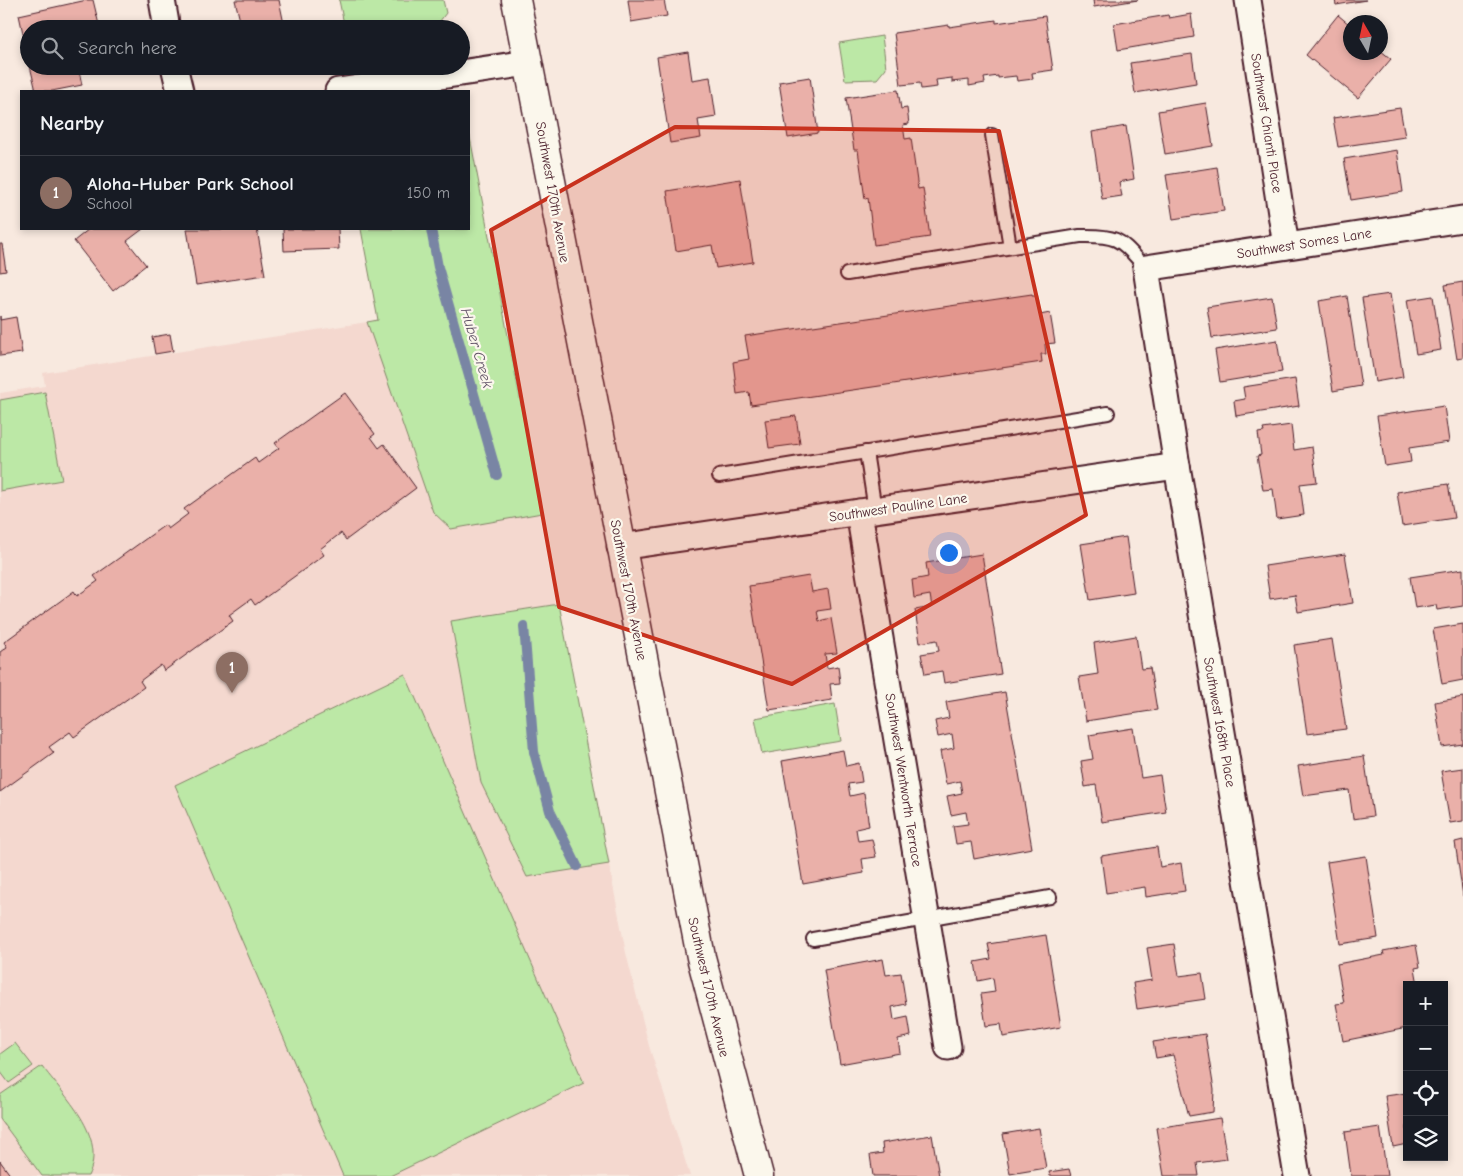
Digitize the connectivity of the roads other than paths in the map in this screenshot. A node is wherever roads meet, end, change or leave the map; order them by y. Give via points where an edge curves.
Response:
1 (162, 0) edge
2 (516, 0) edge
3 (1248, 0) edge
4 (165, 20) edge
5 (528, 63) junction
6 (470, 72) edge
7 (176, 75) edge
8 (447, 75) edge
9 (180, 90) edge
10 (345, 90) edge
11 (992, 135) dead end
12 (1462, 219) edge
13 (1286, 246) junction
14 (1010, 247) junction
15 (1146, 268) junction
16 (847, 274) dead end
17 (1108, 413) dead end
18 (866, 452) junction
19 (1177, 466) junction
20 (719, 476) dead end
21 (867, 511) junction
22 (620, 547) junction
23 (1050, 897) dead end
24 (927, 919) junction
25 (813, 939) dead end
26 (948, 1048) dead end
27 (759, 1176) edge
28 (1297, 1176) edge

1 - 4 street
2 - 5 main road, Southwest 170th Avenue
3 - 13 street, Southwest Chianti Place
5 - 6 street
5 - 22 main road, Southwest 170th Avenue
7 - 9 street
8 - 10 street
11 - 14 lane
12 - 13 street, Southwest Somes Lane
13 - 15 street, Southwest Somes Lane
14 - 15 lane via 1080,236 1105,236 1120,240
14 - 16 lane
15 - 19 street, Southwest 168th Place
17 - 18 lane
18 - 20 lane
18 - 21 lane
19 - 21 street, Southwest Pauline Lane
19 - 28 street, Southwest 168th Place
21 - 22 street, Southwest Pauline Lane
21 - 24 street, Southwest Wentworth Terrace
22 - 27 main road, Southwest 170th Avenue via 700,958
23 - 24 lane
24 - 25 lane
24 - 26 street, Southwest Wentworth Terrace

